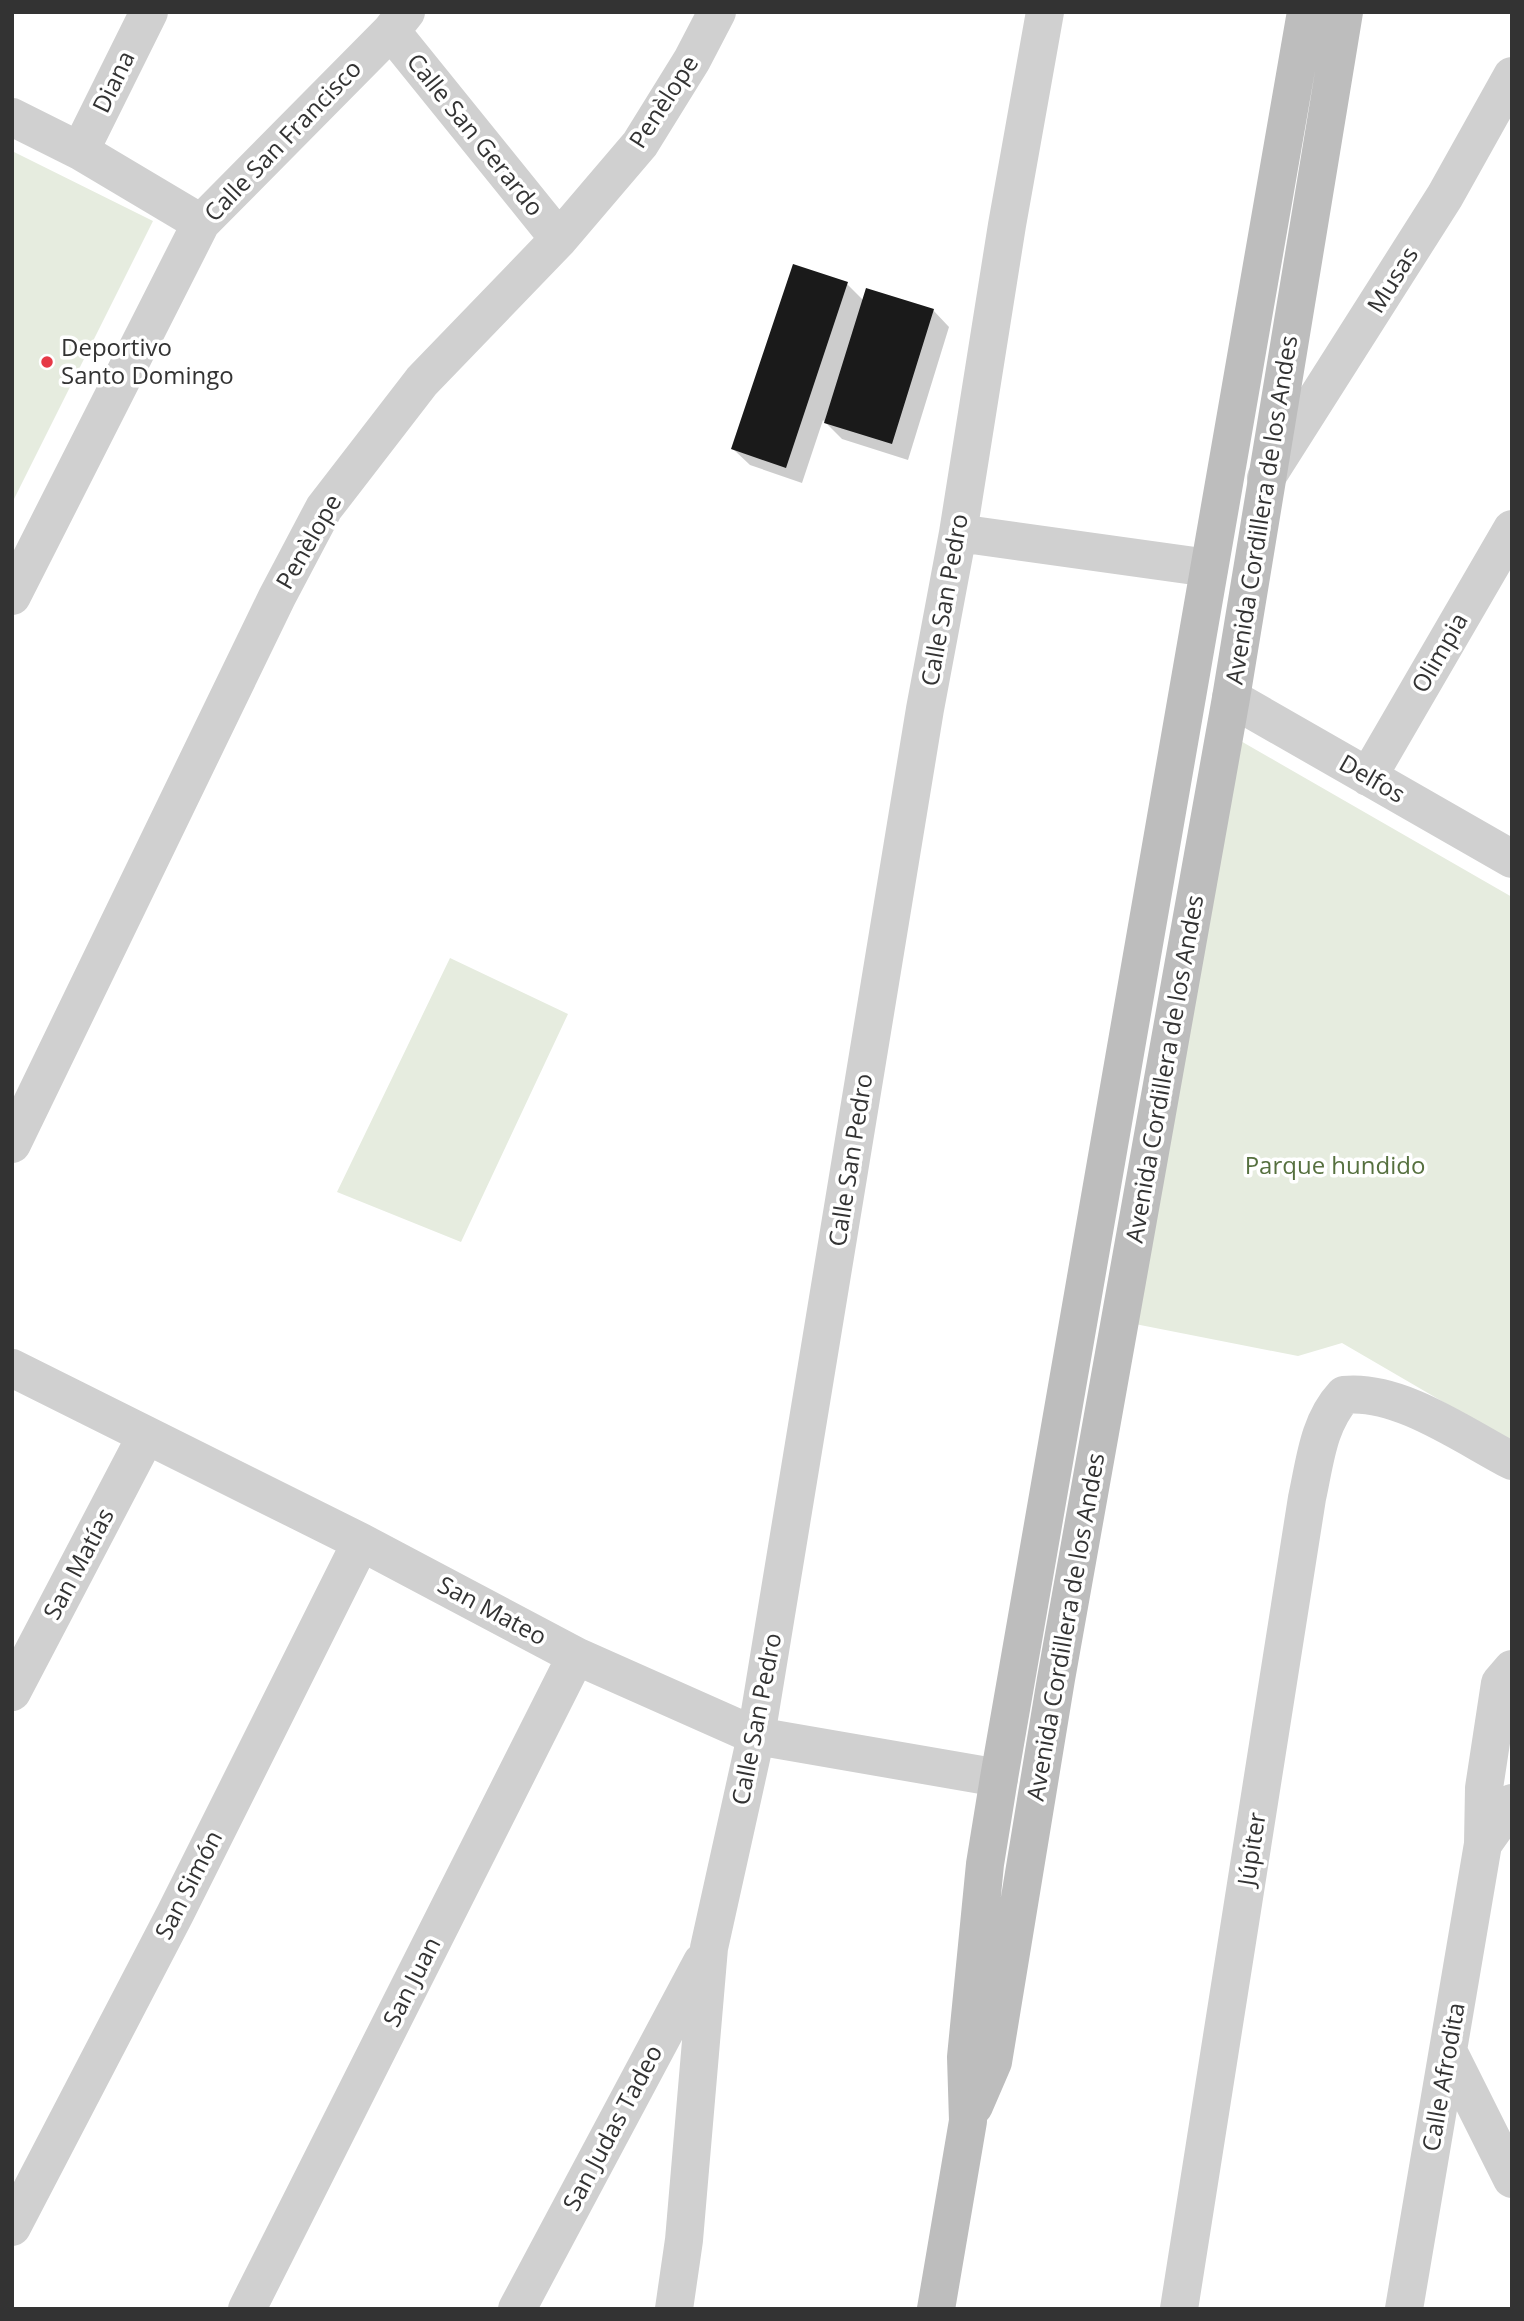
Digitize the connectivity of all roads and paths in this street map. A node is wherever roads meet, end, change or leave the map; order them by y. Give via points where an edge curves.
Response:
1 (149, 12) edge
2 (717, 12) edge
3 (1045, 12) edge
4 (1306, 12) edge
5 (1345, 12) edge
6 (399, 21) edge
7 (1512, 76) edge
8 (12, 117) edge
9 (80, 151) junction
10 (201, 223) junction
11 (559, 239) junction
12 (1266, 478) junction
13 (1512, 529) edge
14 (958, 533) junction
15 (1209, 568) junction
16 (12, 596) edge
17 (1231, 698) junction
18 (1368, 777) junction
19 (1512, 859) edge
20 (12, 1144) edge
21 (12, 1368) edge
22 (146, 1436) junction
23 (1512, 1461) edge
24 (362, 1542) junction
25 (576, 1656) junction
26 (1512, 1669) edge
27 (12, 1692) edge
28 (756, 1736) junction
29 (999, 1778) junction
30 (1512, 1803) edge
31 (1483, 1844) junction
32 (709, 1948) junction
33 (1449, 2053) junction
34 (968, 2121) junction
35 (1512, 2179) edge
36 (12, 2227) edge
37 (247, 2309) edge
38 (517, 2309) edge
39 (674, 2309) edge
40 (936, 2309) edge
41 (1179, 2309) edge
42 (1404, 2309) edge

1 - 9 street, Diana
2 - 11 street, Penèlope via 640,144
3 - 14 street, Calle San Pedro
4 - 15 street, Avenida Cordillera de los Andes
5 - 12 street, Avenida Cordillera de los Andes
6 - 10 street, Calle San Francisco
6 - 11 street, Calle San Gerardo
7 - 12 street, Musas via 1445,196
8 - 9 street
9 - 10 street
10 - 16 street, Calle San Francisco
11 - 20 street, Penèlope via 422,381 324,508
12 - 17 street, Avenida Cordillera de los Andes
13 - 18 street, Olimpia
14 - 15 street
14 - 28 street, Calle San Pedro
15 - 29 street, Avenida Cordillera de los Andes
17 - 18 street, Delfos
17 - 34 street, Avenida Cordillera de los Andes via 1056,1679 993,2062
18 - 19 street, Delfos
21 - 22 street, San Mateo
22 - 24 street, San Mateo
22 - 27 street, San Matías
23 - 41 street, Júpiter via 1404,1405 1362,1393 1343,1395 1324,1426 1307,1498
24 - 25 street, San Mateo
24 - 36 street, San Simón
25 - 28 street, San Mateo
25 - 37 street, San Juan
26 - 31 street, Calle Afrodita via 1500,1683 1484,1788
28 - 29 street, San Mateo
28 - 32 street, Calle San Pedro
29 - 34 street, Avenida Cordillera de los Andes via 985,1864 966,2057
30 - 31 street, Calle Afrodita
31 - 33 street, Calle Afrodita
32 - 38 street, San Judas Tadeo
32 - 39 street, Calle San Pedro
33 - 35 street
33 - 42 street, Calle Afrodita
34 - 40 street, Avenida Cordillera de los Andes

